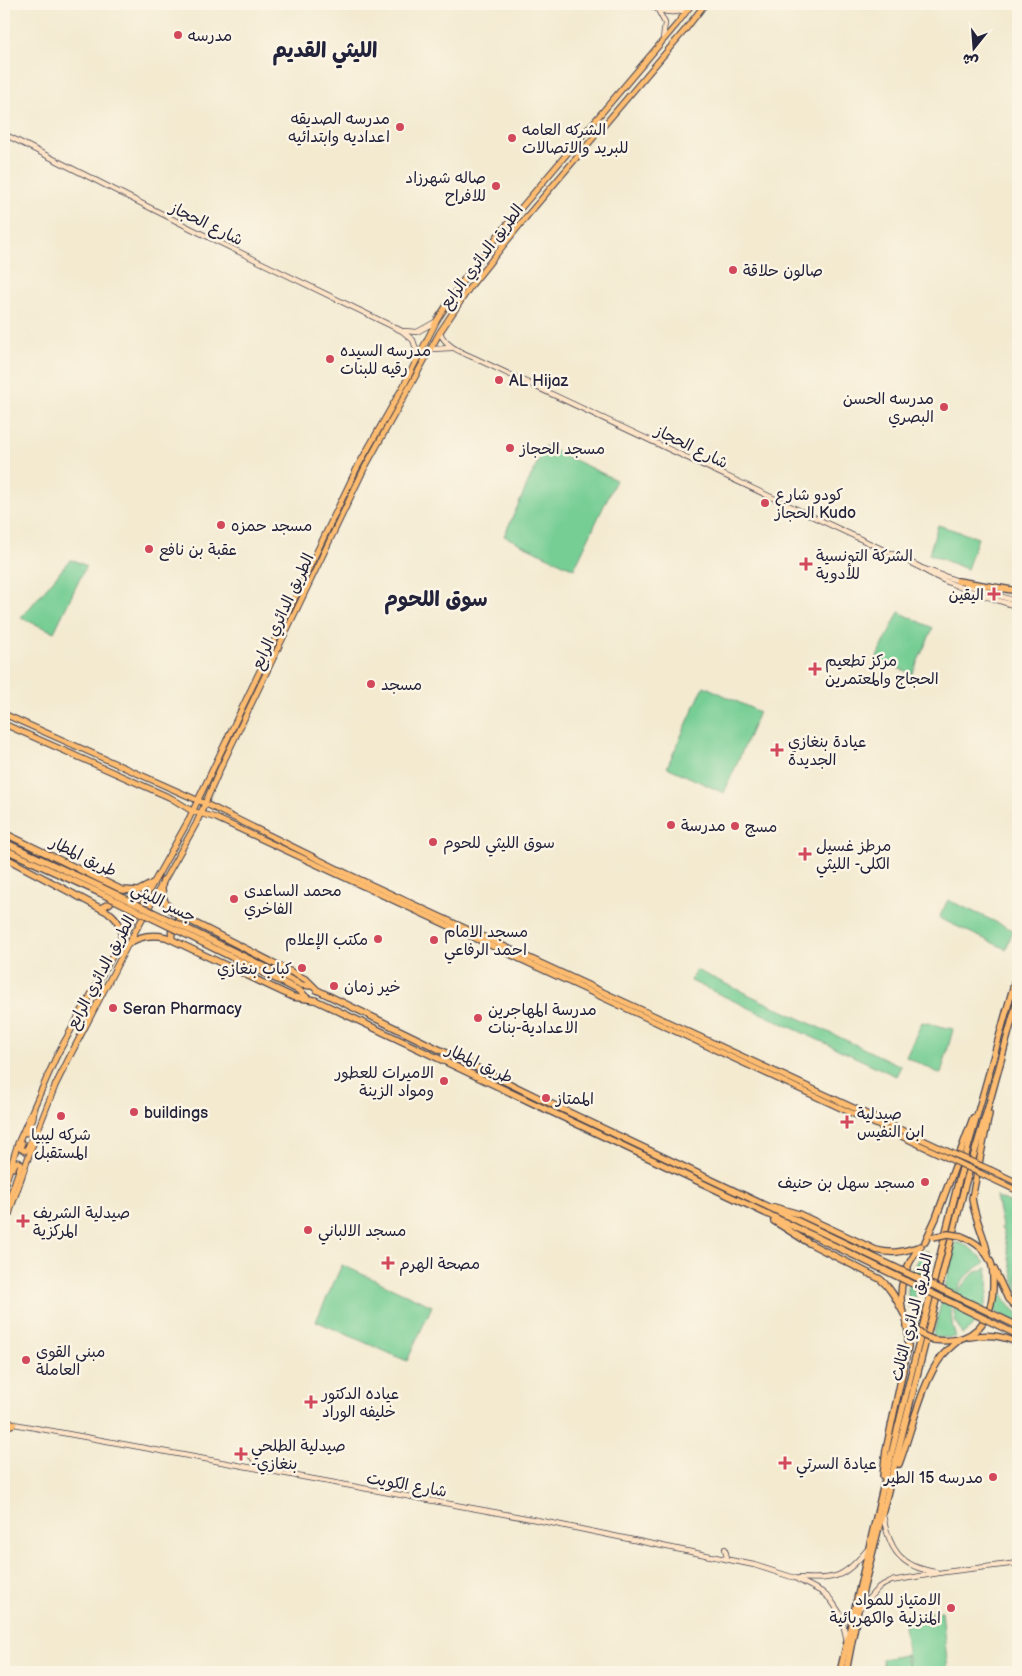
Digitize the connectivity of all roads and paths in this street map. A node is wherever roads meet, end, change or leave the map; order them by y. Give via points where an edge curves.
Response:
1 (6, 4) edge
2 (649, 4) edge
3 (705, 4) edge
4 (691, 6) edge
5 (4, 7) edge
6 (657, 9) junction
7 (663, 39) junction
8 (4, 134) edge
9 (437, 320) junction
10 (402, 330) junction
11 (440, 332) junction
12 (432, 349) junction
13 (456, 349) junction
14 (418, 355) junction
15 (918, 566) junction
16 (958, 581) junction
17 (1018, 591) edge
18 (1018, 602) edge
19 (1018, 607) edge
20 (4, 714) edge
21 (4, 724) edge
22 (48, 734) junction
23 (44, 742) junction
24 (209, 795) junction
25 (197, 801) junction
26 (206, 804) junction
27 (218, 810) junction
28 (192, 811) junction
29 (201, 814) junction
30 (216, 818) junction
31 (196, 824) junction
32 (4, 833) edge
33 (4, 842) edge
34 (4, 849) edge
35 (4, 857) edge
36 (163, 880) junction
37 (153, 884) junction
38 (114, 886) junction
39 (101, 908) junction
40 (183, 918) junction
41 (172, 939) junction
42 (121, 940) junction
43 (128, 944) junction
44 (1018, 970) edge
45 (312, 986) junction
46 (307, 998) junction
47 (1018, 998) edge
48 (989, 1104) junction
49 (34, 1105) junction
50 (979, 1110) junction
51 (44, 1114) junction
52 (1018, 1183) edge
53 (4, 1188) edge
54 (1018, 1191) edge
55 (764, 1205) junction
56 (9, 1214) junction
57 (768, 1216) junction
58 (4, 1232) edge
59 (923, 1244) junction
60 (988, 1256) junction
61 (992, 1263) junction
62 (1018, 1309) edge
63 (904, 1316) junction
64 (1018, 1326) edge
65 (1018, 1335) edge
66 (961, 1339) junction
67 (1018, 1344) edge
68 (4, 1421) edge
69 (14, 1424) junction
70 (4, 1428) edge
71 (250, 1455) dead end
72 (257, 1468) junction
73 (890, 1487) junction
74 (882, 1492) junction
75 (883, 1514) junction
76 (870, 1547) junction
77 (725, 1549) dead end
78 (727, 1558) junction
79 (1018, 1563) edge
80 (940, 1572) junction
81 (795, 1578) junction
82 (858, 1610) junction
83 (847, 1642) junction
84 (840, 1672) edge
85 (846, 1672) edge

1 - 5 main road
2 - 6 main road
3 - 11 main road, الطريق الدائري الرابع via 526,216 470,287
4 - 6 main road via 674,13
4 - 7 main road, الطريق الدائري الرابع
6 - 7 main road via 665,23
7 - 9 main road, الطريق الدائري الرابع via 499,234
8 - 10 main road, شارع الحجاز via 185,226
9 - 10 main road via 417,332
9 - 14 main road, الطريق الدائري الرابع
10 - 14 main road, شارع الحجاز via 413,340
11 - 12 main road, الطريق الدائري الرابع
11 - 13 main road, شارع الحجاز via 444,341
12 - 13 main road, شارع الحجاز
12 - 24 main road, الطريق الدائري الرابع via 364,469
13 - 15 main road, شارع الحجاز
14 - 25 main road, الطريق الدائري الرابع via 353,476
15 - 16 main road, شارع الحجاز
15 - 19 main road, شارع الحجاز via 957,585
16 - 17 highway
16 - 18 main road, شارع الحجاز
20 - 22 main road
21 - 23 main road
22 - 23 main road
22 - 25 main road
23 - 28 main road via 171,798
24 - 26 main road, الطريق الدائري الرابع
24 - 27 main road
25 - 26 main road
25 - 28 main road, الطريق الدائري الرابع
26 - 27 main road
26 - 29 main road, الطريق الدائري الرابع
27 - 52 main road, bridge via 348,874
28 - 29 main road
28 - 37 main road, الطريق الدائري الرابع
29 - 30 main road
29 - 31 main road, الطريق الدائري الرابع
30 - 31 main road
30 - 54 main road, bridge
31 - 36 main road, الطريق الدائري الرابع
32 - 38 highway, طريق المطار
33 - 45 highway, جسر الليثي, bridge via 302,986
34 - 46 highway, جسر الليثي, bridge via 185,934
35 - 39 highway
36 - 40 highway, طريق المطار via 165,902
36 - 43 main road, الطريق الدائري الرابع
37 - 38 highway, طريق المطار via 133,892
37 - 42 main road, الطريق الدائري الرابع
38 - 39 highway via 113,900
39 - 42 highway via 117,920
40 - 41 highway via 174,924
40 - 45 highway, طريق المطار via 307,980
41 - 43 highway, طريق المطار via 149,935
41 - 46 highway, طريق المطار via 293,997
42 - 49 main road, الطريق الدائري الرابع via 58,1054
43 - 51 main road, الطريق الدائري الرابع
44 - 50 highway, الطريق الدائري الثالث
45 - 55 highway, طريق المطار
46 - 57 highway, طريق المطار
47 - 48 highway, الطريق الدائري الثالث
48 - 60 highway via 989,1120 972,1198
48 - 73 highway, الطريق الدائري الثالث via 965,1185
49 - 51 main road via 33,1118 21,1150 28,1149
49 - 53 main road, الطريق الدائري الرابع
50 - 59 highway
50 - 74 highway, الطريق الدائري الثالث
51 - 56 main road, الطريق الدائري الرابع
53 - 56 main road via 14,1163 19,1162 21,1166 9,1199
55 - 59 highway via 790,1211 887,1253 898,1253
55 - 64 highway, طريق المطار, bridge
56 - 58 main road, الطريق الدائري الرابع
57 - 63 highway via 800,1239 880,1279 887,1285
57 - 65 highway, طريق المطار, bridge
59 - 60 highway, bridge via 933,1237 962,1236
59 - 63 highway via 912,1257 904,1278 901,1298
60 - 61 highway
61 - 62 highway via 1008,1299
61 - 66 highway via 993,1292 989,1309 980,1326
63 - 66 highway, bridge via 910,1326 934,1340
63 - 74 highway via 908,1347 886,1450
66 - 67 highway via 993,1335
66 - 73 highway via 936,1364
68 - 69 main road
69 - 70 main road
69 - 72 main road, شارع الكويت
71 - 72 main road
72 - 78 main road, شارع الكويت
73 - 75 highway, الطريق الدائري الثالث
74 - 76 highway, الطريق الدائري الثالث
75 - 80 main road via 890,1542 904,1560 917,1568
75 - 82 highway, الطريق الدائري الثالث
76 - 81 main road, شارع الكويت via 853,1566 837,1576
76 - 83 highway, الطريق الدائري الثالث
77 - 78 main road
78 - 81 main road, شارع الكويت
79 - 80 main road
80 - 82 main road via 890,1581 879,1587
81 - 83 main road, شارع الكويت via 831,1600 841,1615
82 - 85 highway, الطريق الدائري الثالث
83 - 84 highway, الطريق الدائري الثالث

